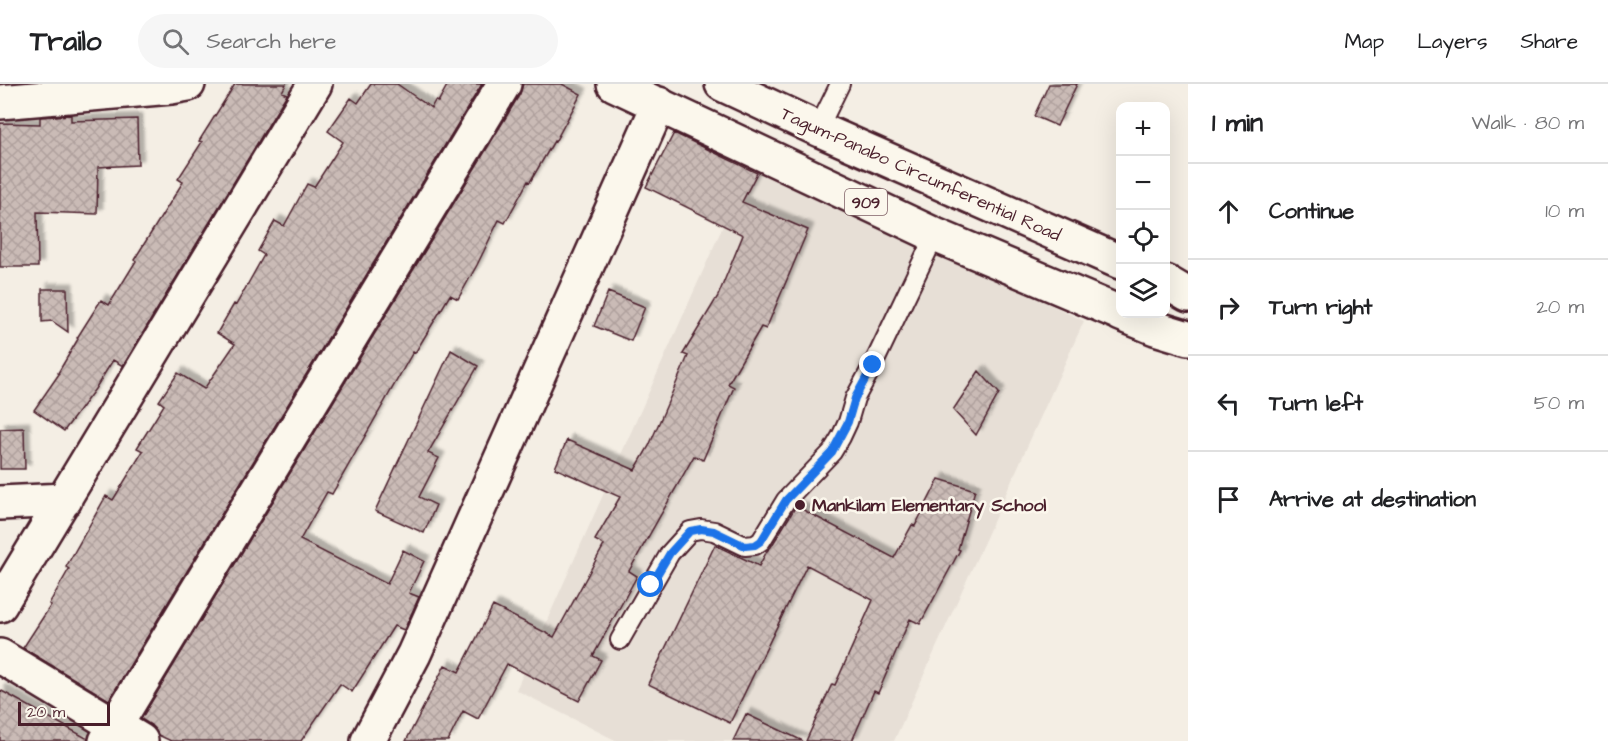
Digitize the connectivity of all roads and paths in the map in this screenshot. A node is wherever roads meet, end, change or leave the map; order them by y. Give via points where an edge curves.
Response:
1 (188, 84) edge
2 (315, 84) edge
3 (504, 84) edge
4 (614, 84) edge
5 (722, 84) edge
6 (840, 84) edge
7 (0, 102) edge
8 (659, 104) junction
9 (818, 129) junction
10 (935, 235) junction
11 (1116, 260) edge
12 (1170, 284) edge
13 (1188, 295) edge
14 (1116, 311) edge
15 (1132, 318) edge
16 (1188, 338) edge
17 (65, 500) junction
18 (0, 503) edge
19 (0, 604) edge
20 (620, 640) dead end
21 (0, 656) edge
22 (121, 736) edge
23 (368, 741) edge

1 - 7 main road
2 - 17 main road
3 - 22 main road
4 - 8 main road, 909
5 - 9 main road, Tagum-Panabo Circumferential Road
6 - 9 lane
8 - 10 main road, 909
8 - 23 main road via 414,654
9 - 11 main road, Tagum-Panabo Circumferential Road
10 - 14 main road, 909
10 - 20 lane via 832,452 786,500 755,545 745,546 714,531 690,531 670,553
12 - 13 main road
15 - 16 main road, 909
17 - 18 main road
17 - 19 main road
21 - 22 main road

